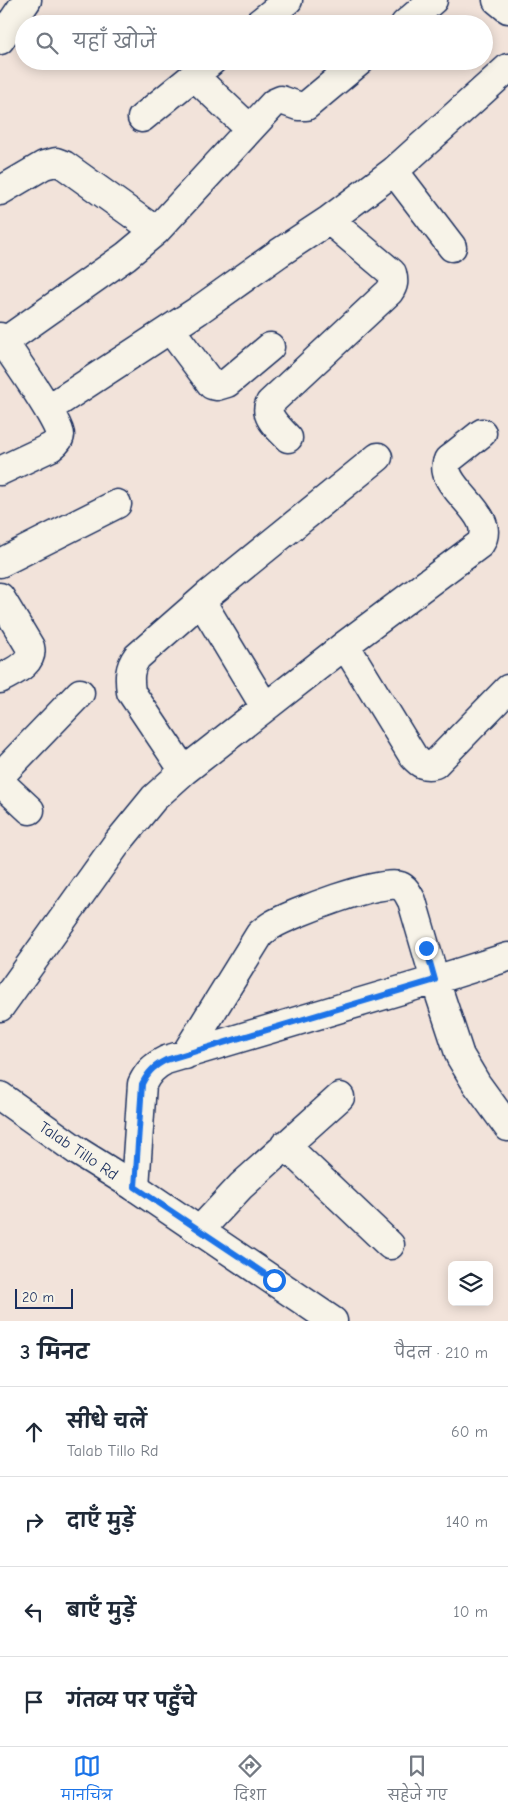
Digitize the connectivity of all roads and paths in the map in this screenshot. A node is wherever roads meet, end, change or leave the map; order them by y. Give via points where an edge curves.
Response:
1 (27, 0) edge
2 (288, 0) edge
3 (433, 0) edge
4 (497, 0) edge
5 (508, 9) edge
6 (17, 15) edge
7 (269, 15) edge
8 (416, 15) edge
9 (15, 18) edge
10 (0, 40) edge
11 (508, 68) edge
12 (201, 70) edge
13 (205, 70) edge
14 (349, 70) edge
15 (142, 118) dead end
16 (250, 129) junction
17 (394, 171) junction
18 (0, 191) edge
19 (329, 220) junction
20 (156, 231) junction
21 (452, 247) dead end
22 (170, 329) junction
23 (2, 340) edge
24 (270, 346) dead end
25 (48, 409) junction
26 (482, 433) dead end
27 (288, 438) dead end
28 (378, 457) dead end
29 (0, 471) edge
30 (117, 504) dead end
31 (0, 563) edge
32 (0, 597) edge
33 (200, 601) junction
34 (345, 645) junction
35 (0, 679) edge
36 (508, 689) edge
37 (80, 693) dead end
38 (265, 707) junction
39 (184, 771) junction
40 (0, 776) edge
41 (0, 782) edge
42 (30, 810) dead end
43 (508, 956) edge
44 (435, 980) junction
45 (0, 1006) edge
46 (185, 1055) junction
47 (0, 1096) edge
48 (340, 1097) dead end
49 (508, 1127) edge
50 (285, 1145) junction
51 (125, 1181) junction
52 (200, 1230) junction
53 (390, 1245) dead end
54 (333, 1321) edge

1 - 6 street
2 - 7 street
3 - 8 street
4 - 5 street
9 - 10 street
11 - 17 street
12 - 15 street
13 - 16 street
14 - 16 street via 306,106 278,101
16 - 20 street
17 - 19 street
17 - 21 street
18 - 20 street via 44,165 56,162
19 - 22 street
19 - 27 street via 392,273 393,286 270,403 269,416
20 - 23 street via 126,256
22 - 24 street via 212,385 217,386 227,382
22 - 25 street
23 - 25 street
25 - 29 street via 59,428 56,444
26 - 34 street via 445,465 448,476 483,524 484,536 480,544
28 - 33 street
30 - 31 street
32 - 35 street via 32,652 26,663
33 - 38 street
33 - 39 street via 137,657 130,672 131,692
34 - 36 street via 413,756 426,766 435,764
34 - 38 street
37 - 40 street
38 - 39 street
39 - 45 street via 154,798 118,842
41 - 42 street
43 - 44 street
44 - 46 street
44 - 46 street via 408,893 401,886 377,886 316,906 272,925 260,934
44 - 49 street via 467,1071
46 - 51 street via 166,1060 147,1073 142,1084
47 - 51 street, Talab Tillo Rd
48 - 50 street
50 - 52 street
50 - 53 street
51 - 52 street, Talab Tillo Rd
52 - 54 street, Talab Tillo Rd

